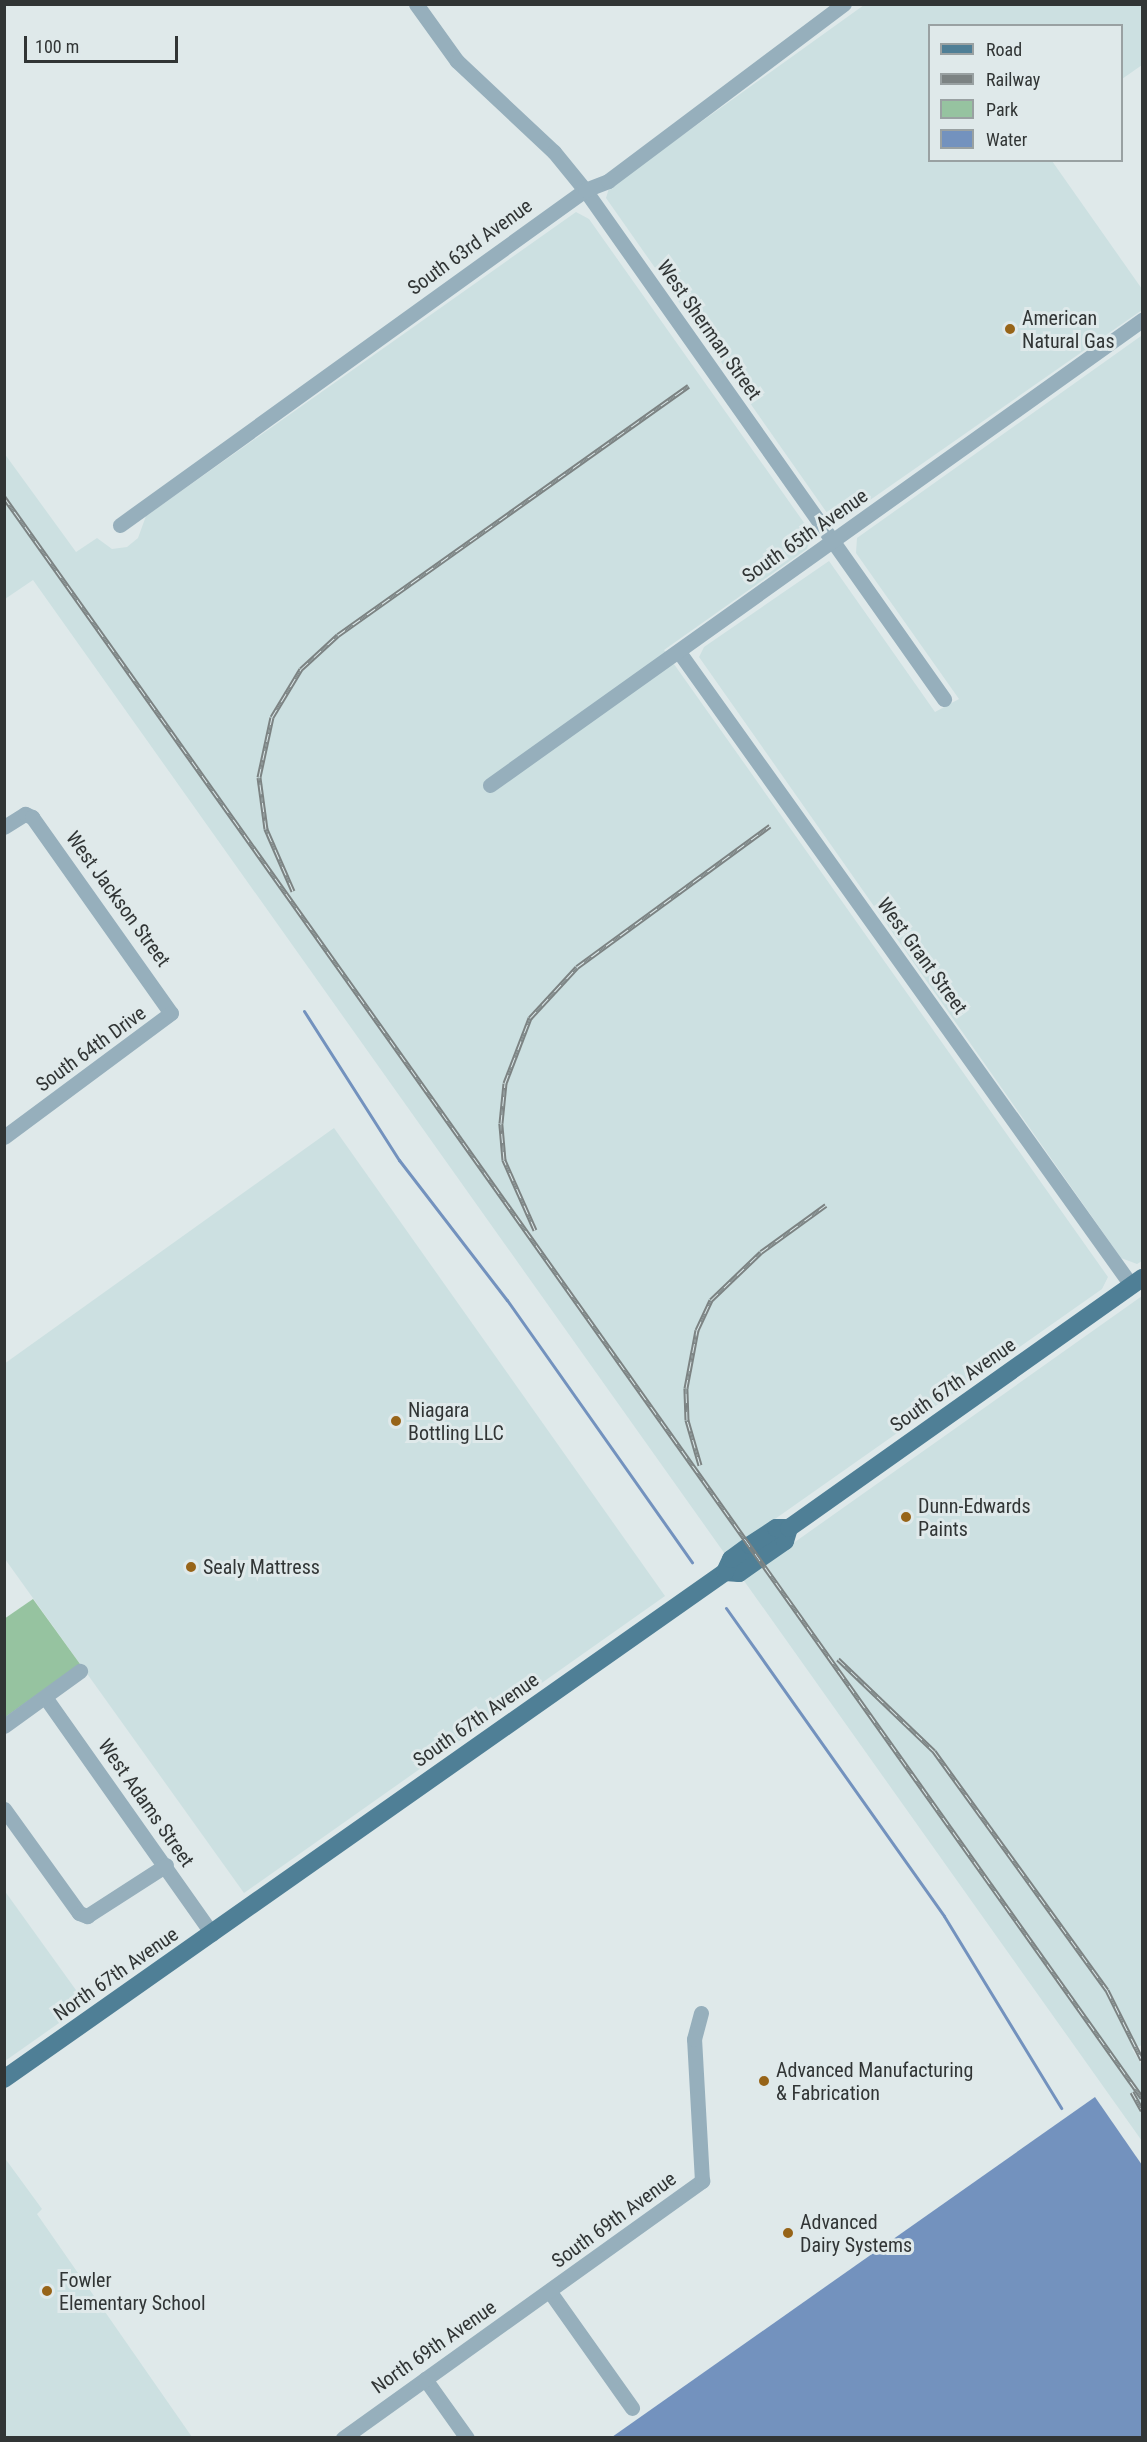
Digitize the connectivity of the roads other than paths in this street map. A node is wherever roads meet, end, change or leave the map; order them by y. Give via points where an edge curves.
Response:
1 (416, 4) edge
2 (844, 4) edge
3 (585, 190) junction
4 (1143, 320) edge
5 (120, 525) dead end
6 (834, 542) junction
7 (679, 651) junction
8 (944, 699) dead end
9 (490, 785) dead end
10 (4, 827) edge
11 (171, 1013) joint
12 (4, 1137) edge
13 (1137, 1282) edge
14 (80, 1671) dead end
15 (45, 1697) junction
16 (4, 1726) edge
17 (4, 1809) edge
18 (166, 1865) junction
19 (253, 1905) joint
20 (212, 1934) junction
21 (701, 2013) dead end
22 (4, 2079) edge
23 (550, 2292) junction
24 (425, 2379) junction
25 (632, 2408) dead end
26 (343, 2438) edge
27 (467, 2438) edge

1 - 3 street, West Sherman Street via 457,61 541,139
2 - 3 street, South 63rd Avenue via 608,181
3 - 5 street, South 63rd Avenue
3 - 6 street, West Sherman Street
4 - 6 street, South 65th Avenue
6 - 7 street, South 65th Avenue
6 - 8 street, West Sherman Street
7 - 9 street, South 65th Avenue
7 - 13 street, West Grant Street
10 - 11 street, West Jackson Street via 25,814
11 - 12 street, South 64th Drive
13 - 19 main road, South 67th Avenue via 789,1528 784,1541 739,1573 725,1572
14 - 15 street
15 - 16 street
15 - 18 street, West Adams Street
17 - 18 street via 79,1912 95,1915
18 - 20 street, West Adams Street
19 - 20 main road, North 67th Avenue
20 - 22 main road, North 67th Avenue
21 - 23 street, South 69th Avenue via 694,2038 702,2181
23 - 24 street, North 69th Avenue
23 - 25 street
24 - 26 street, North 69th Avenue
24 - 27 street

